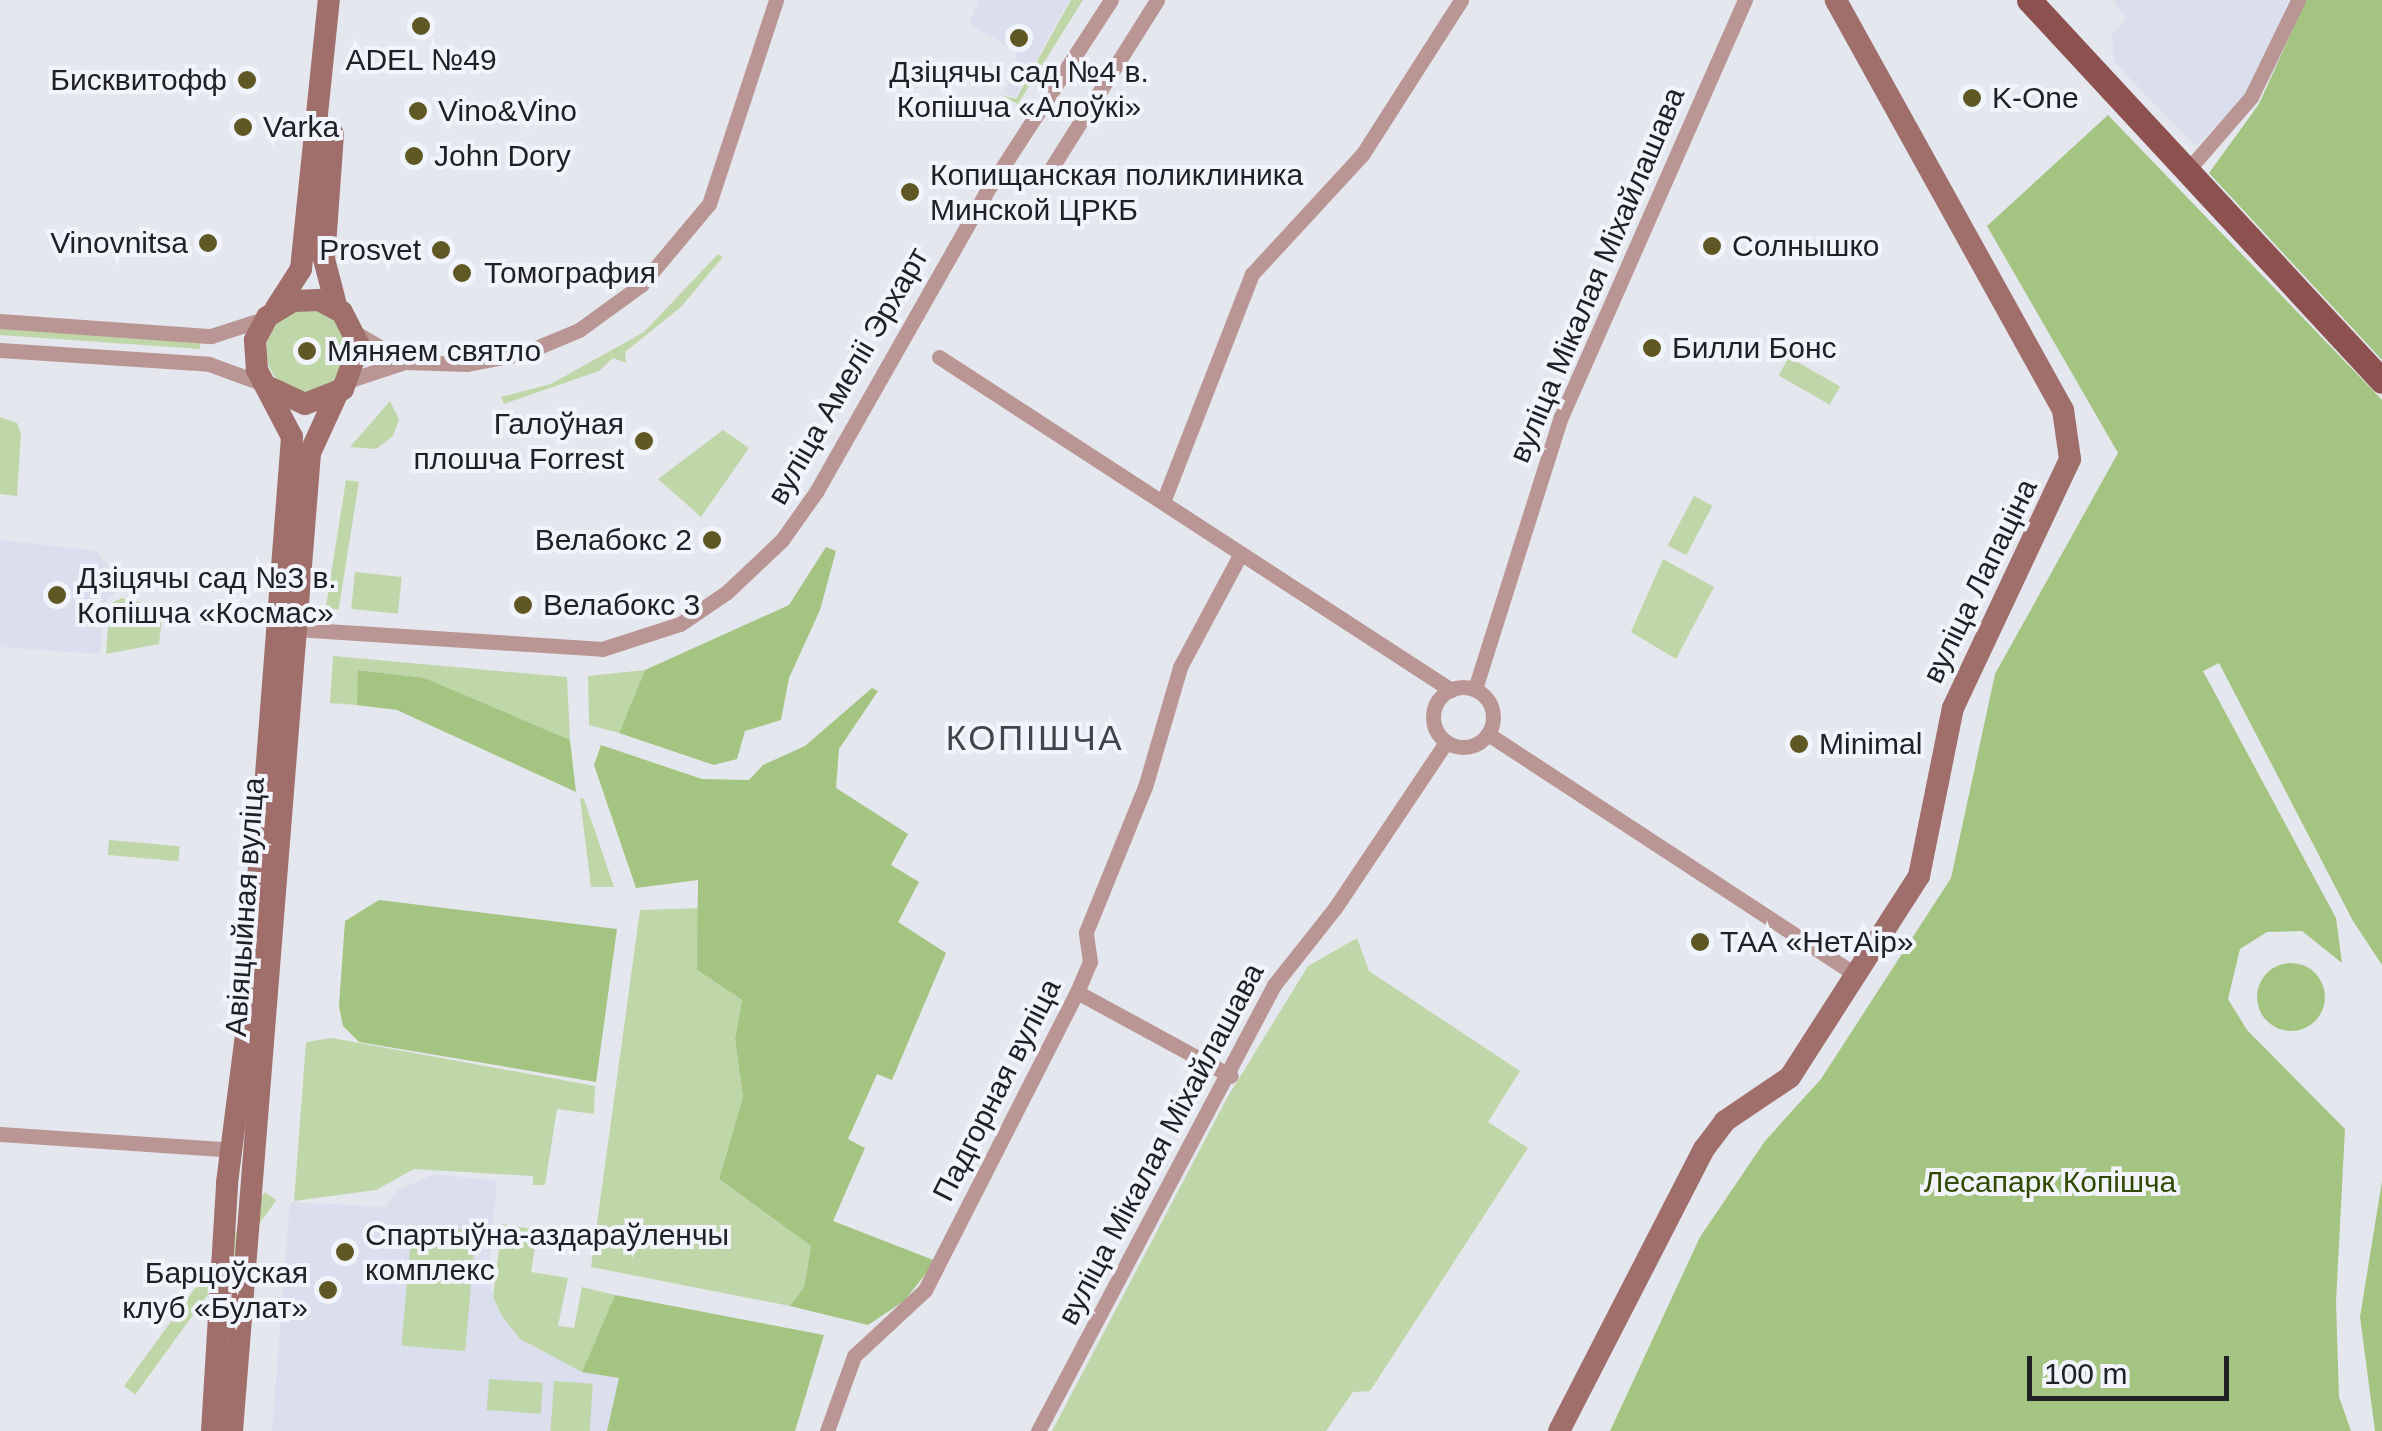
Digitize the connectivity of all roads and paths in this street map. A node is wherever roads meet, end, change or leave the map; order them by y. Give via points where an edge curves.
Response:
1 (329, 0) edge
2 (343, 0) edge
3 (776, 0) edge
4 (1110, 0) edge
5 (1157, 0) edge
6 (1461, 0) edge
7 (1746, 0) edge
8 (1836, 0) edge
9 (2029, 0) edge
10 (2298, 0) edge
11 (1052, 168) dead end
12 (2187, 172) junction
13 (337, 308) junction
14 (272, 313) junction
15 (0, 322) edge
16 (356, 333) junction
17 (0, 350) edge
18 (939, 357) dead end
19 (405, 362) junction
20 (2382, 382) edge
21 (344, 387) junction
22 (270, 388) junction
23 (1163, 502) junction
24 (1241, 553) junction
25 (295, 629) junction
26 (1475, 689) junction
27 (1451, 690) junction
28 (1488, 734) junction
29 (1446, 742) junction
30 (1856, 975) junction
31 (1077, 992) junction
32 (1231, 1076) junction
33 (0, 1134) edge
34 (244, 1151) junction
35 (212, 1431) edge
36 (232, 1431) edge
37 (827, 1431) edge
38 (1038, 1431) edge
39 (1558, 1431) edge

1 - 14 main road via 301,268
2 - 13 main road via 324,259
3 - 19 street via 710,204 641,285 580,330 524,353 467,364
4 - 25 street, вуліца Амеліі Эрхарт via 984,194 807,506 727,592 680,624 602,649
5 - 11 street
6 - 23 street via 1362,155 1252,274
7 - 26 street, вуліца Мікалая Міхайлашава via 1560,417
8 - 30 main road, вуліца Лапаціна via 2063,410 2071,446 2062,480 1953,708 1918,876
9 - 12 main road
10 - 12 street via 2252,97
12 - 20 main road
13 - 14 main road via 306,299
13 - 16 main road
14 - 15 street via 212,336
14 - 22 main road via 254,350
16 - 19 street
16 - 21 main road via 359,357
17 - 22 street via 209,364
18 - 23 street
19 - 21 street
21 - 22 main road via 305,404
21 - 25 main road, Авіяцыйная вуліца via 310,453
22 - 34 main road via 292,437
23 - 24 street
24 - 27 street
24 - 31 street, Падгорная вуліца via 1180,667 1145,788 1086,932 1090,962
25 - 34 main road, Авіяцыйная вуліца
26 - 27 street
26 - 28 street via 1492,708
27 - 29 street via 1434,708
28 - 29 street via 1468,747
28 - 30 street
29 - 32 street, вуліца Мікалая Міхайлашава via 1274,985
30 - 39 main road, вуліца Лапаціна via 1790,1077 1724,1122 1704,1148
31 - 32 street
31 - 37 street, Падгорная вуліца via 956,1233 908,1311 854,1356
32 - 38 street, вуліца Мікалая Міхайлашава
33 - 34 street
34 - 35 main road, Авіяцыйная вуліца
34 - 36 main road, Авіяцыйная вуліца

